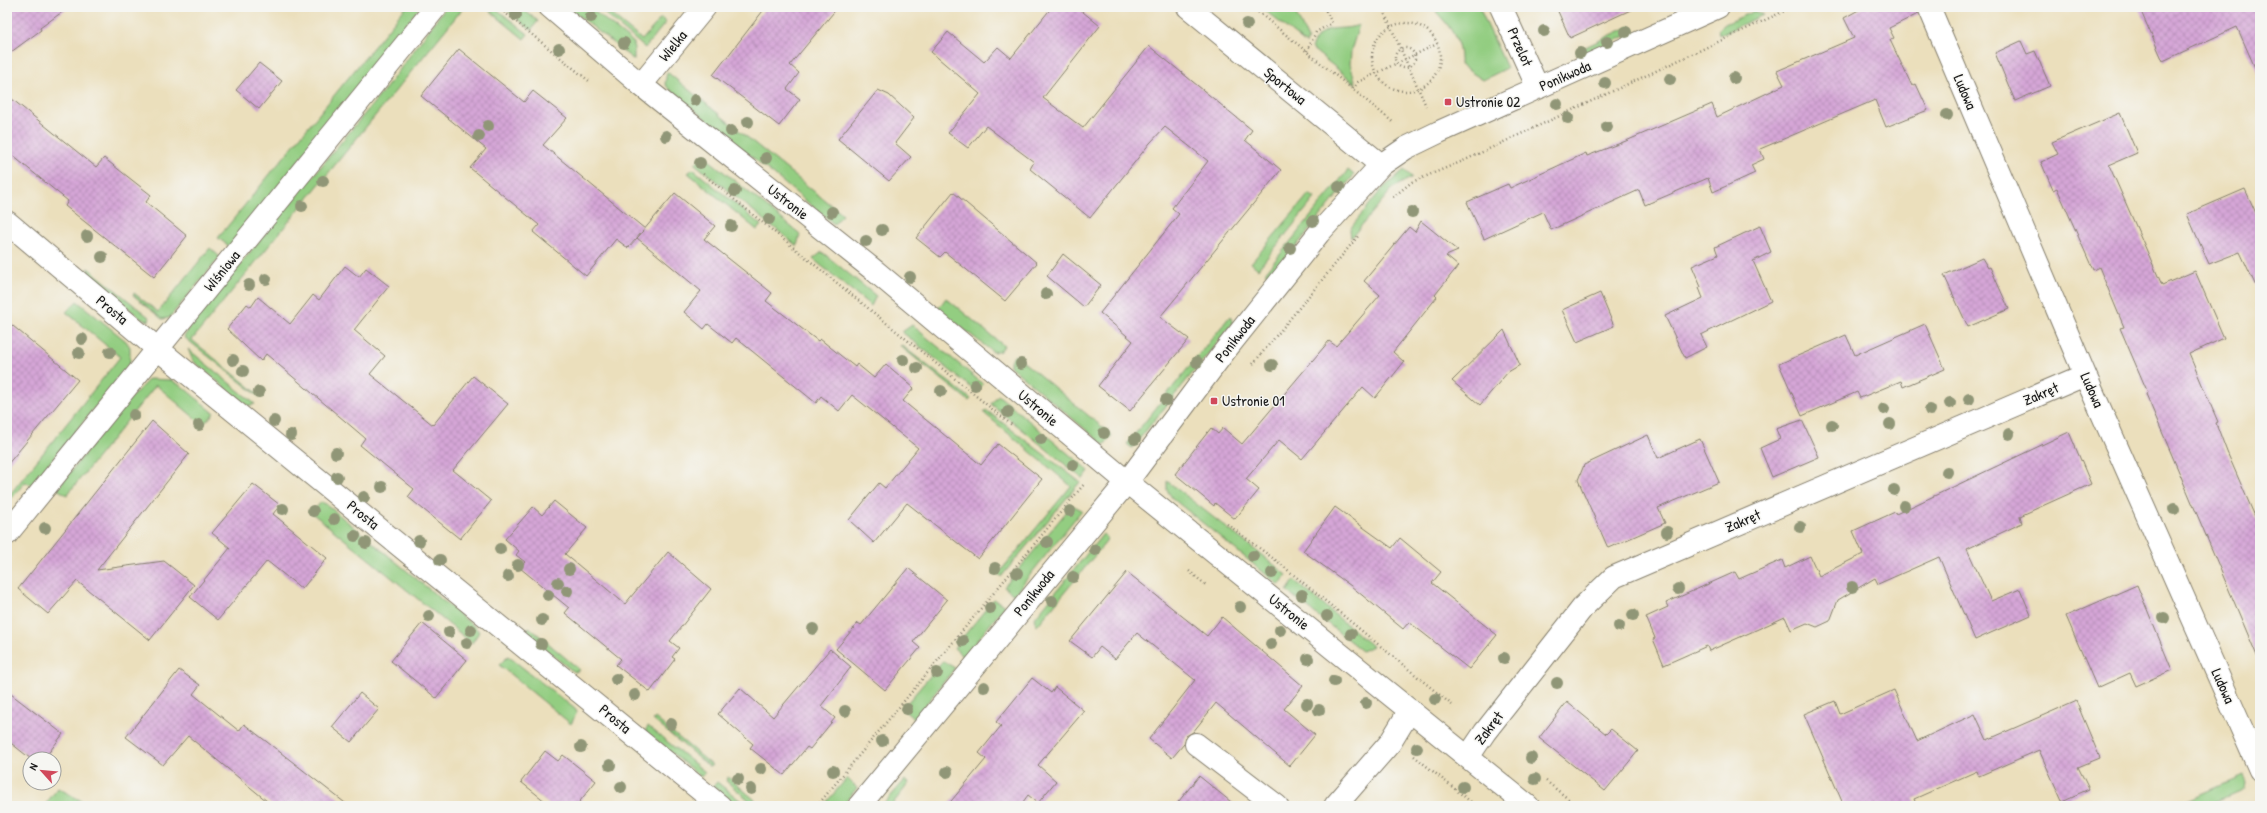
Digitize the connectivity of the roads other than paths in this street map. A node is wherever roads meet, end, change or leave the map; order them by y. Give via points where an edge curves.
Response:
1 (436, 7) edge
2 (550, 7) edge
3 (705, 7) edge
4 (1188, 7) edge
5 (1501, 7) edge
6 (1718, 7) edge
7 (1929, 7) edge
8 (641, 85) junction
9 (1538, 88) junction
10 (1381, 165) junction
11 (7, 222) edge
12 (159, 350) junction
13 (2085, 375) junction
14 (1126, 482) junction
15 (7, 534) edge
16 (1410, 710) junction
17 (1196, 744) dead end
18 (1468, 757) junction
19 (2260, 770) edge
20 (720, 806) edge
21 (859, 806) edge
22 (1277, 806) edge
23 (1335, 806) edge
24 (1528, 806) edge

1 - 12 street, Wiśniowa
2 - 8 street, Ustronie
3 - 8 street, Wielka
4 - 10 street, Sportowa
5 - 9 street, Przelot
6 - 9 street, Ponikwoda
7 - 13 street, Ludowa
8 - 14 street, Ustronie via 876,271
9 - 10 street, Ponikwoda via 1406,148
10 - 14 street, Ponikwoda via 1319,233 1224,352
11 - 12 street, Prosta
12 - 15 street, Wiśniowa
12 - 20 street, Prosta
13 - 18 street, Zakręt via 1614,577 1584,606
13 - 19 street, Ludowa
14 - 16 street, Ustronie
14 - 21 street, Ponikwoda
16 - 18 street, Ustronie
16 - 23 street via 1390,744
17 - 22 street
18 - 24 street, Ustronie

